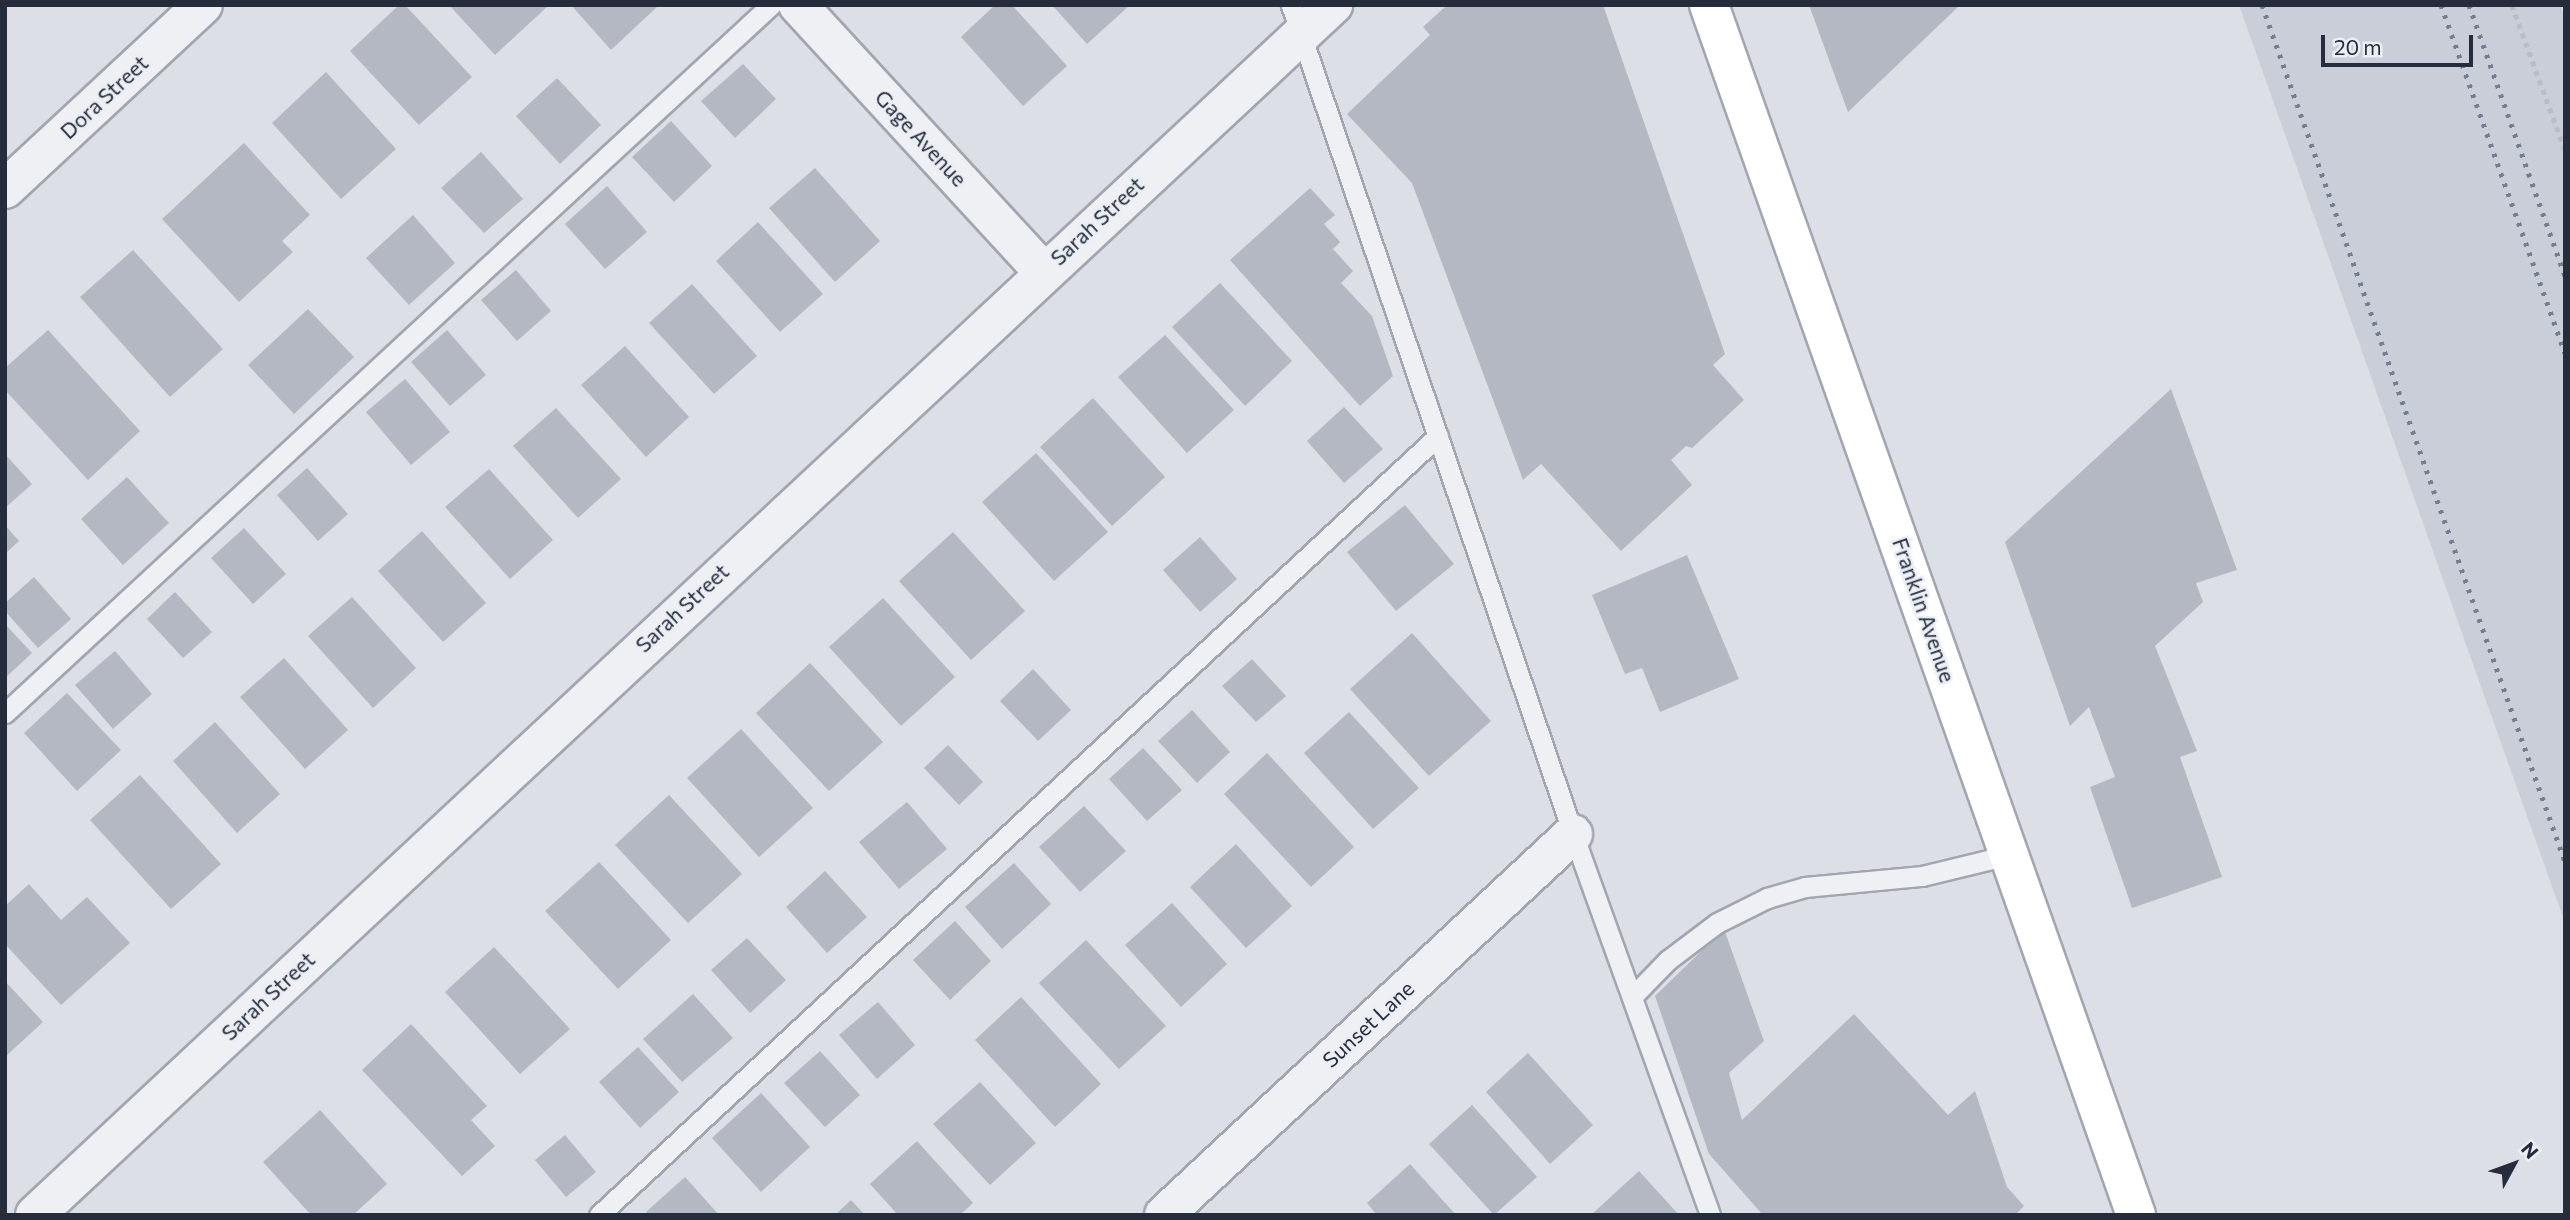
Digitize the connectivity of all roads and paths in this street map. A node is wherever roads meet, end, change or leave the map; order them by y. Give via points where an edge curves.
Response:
1 (203, 5) edge
2 (771, 5) edge
3 (799, 5) edge
4 (1333, 5) edge
5 (1709, 5) edge
6 (2512, 5) edge
7 (1296, 20) edge
8 (2565, 150) edge
9 (5, 189) edge
10 (1043, 271) junction
11 (1438, 436) junction
12 (5, 713) edge
13 (1573, 834) junction
14 (2010, 855) junction
15 (1632, 997) junction
16 (35, 1215) edge
17 (599, 1215) edge
18 (1164, 1215) edge
19 (1710, 1215) edge
20 (2136, 1215) edge

1 - 9 street, Dora Street
2 - 12 lane
3 - 10 street, Gage Avenue
4 - 7 street, Sarah Street
5 - 14 main road, Franklin Avenue
6 - 8 path
7 - 10 street, Sarah Street
7 - 11 lane
10 - 16 street, Sarah Street
11 - 13 lane
11 - 17 lane
13 - 15 lane
13 - 18 street, Sunset Lane
14 - 15 lane via 1922,876 1805,887 1768,898 1717,923 1668,960
14 - 20 main road, Franklin Avenue
15 - 19 lane

